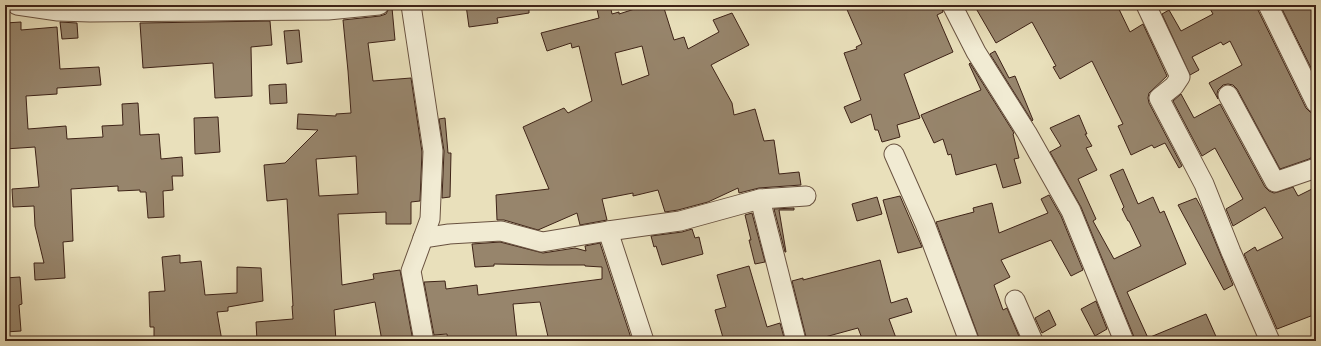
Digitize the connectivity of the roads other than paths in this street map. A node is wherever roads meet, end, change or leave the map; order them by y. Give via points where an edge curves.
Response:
1 (17, 5) edge
2 (379, 5) edge
3 (411, 5) edge
4 (952, 5) edge
5 (1146, 5) edge
6 (1268, 5) edge
7 (342, 7) edge
8 (284, 8) edge
9 (1228, 95) dead end
10 (1316, 103) edge
11 (894, 154) dead end
12 (1316, 168) edge
13 (806, 196) dead end
14 (760, 200) junction
15 (608, 230) junction
16 (423, 238) junction
17 (1015, 300) dead end
18 (424, 341) edge
19 (644, 341) edge
20 (796, 341) edge
21 (969, 341) edge
22 (1033, 341) edge
23 (1124, 341) edge
24 (1270, 341) edge

1 - 8 street via 58,11 90,12
2 - 7 street
3 - 16 street via 433,151 430,219
4 - 23 street via 976,52 1071,211
5 - 24 street via 1180,77 1174,86 1159,98 1204,184
6 - 10 street
7 - 8 street
9 - 12 street via 1275,182
11 - 21 street via 925,224
13 - 14 street
14 - 15 street via 680,221
14 - 20 street
15 - 16 street via 542,242 501,231
15 - 19 street
16 - 18 street via 410,271
17 - 22 street

